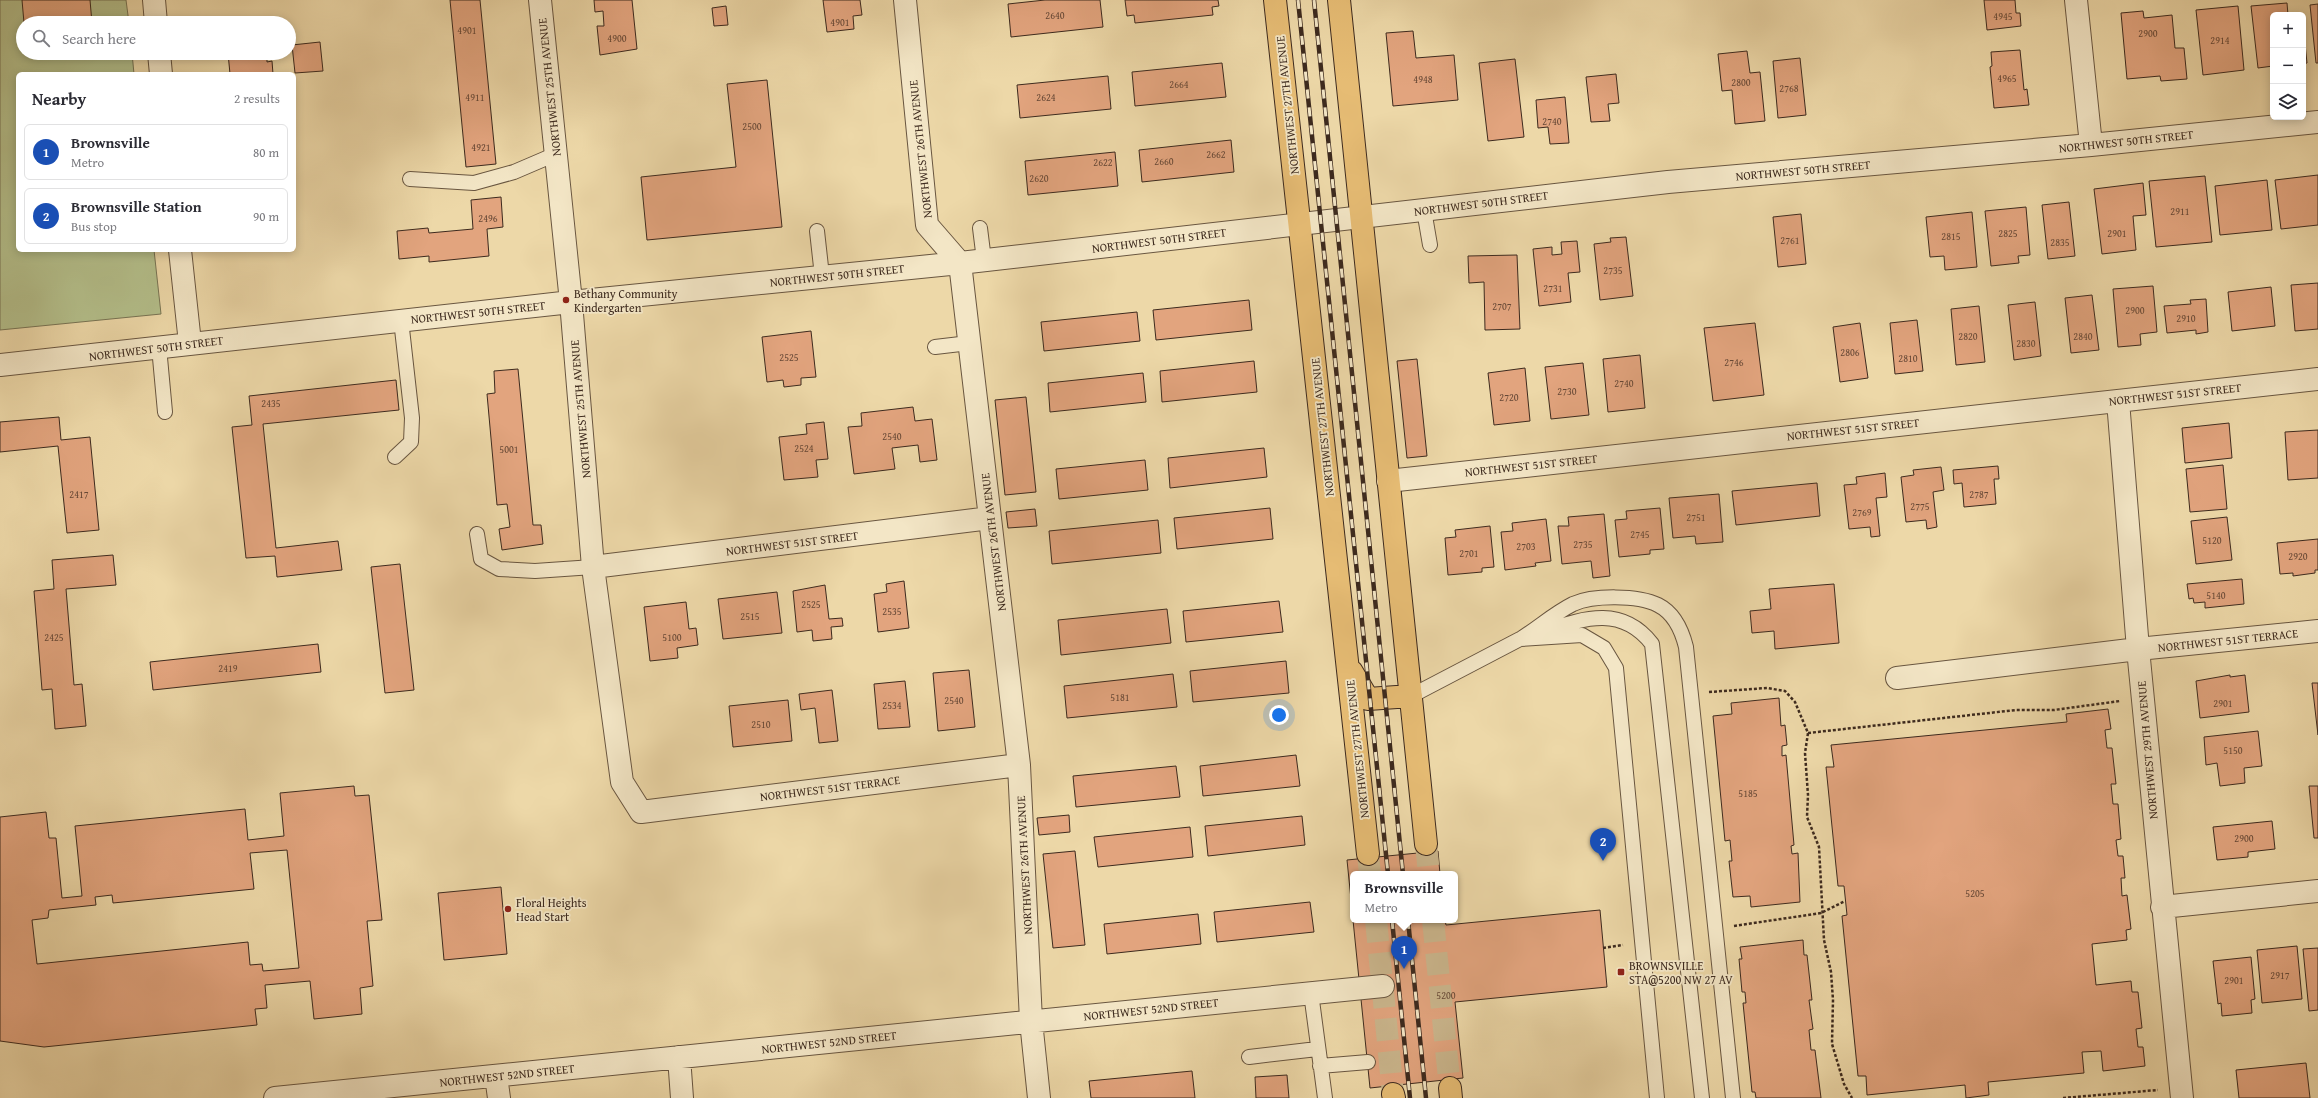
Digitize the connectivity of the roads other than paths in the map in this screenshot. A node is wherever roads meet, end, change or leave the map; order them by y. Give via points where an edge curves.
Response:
1 (154, 0) edge
2 (540, 0) edge
3 (905, 0) edge
4 (1275, 0) edge
5 (1339, 0) edge
6 (2076, 0) edge
7 (155, 16) edge
8 (160, 60) edge
9 (161, 72) edge
10 (2318, 122) edge
11 (2091, 145) junction
12 (556, 154) junction
13 (410, 179) dead end
14 (1424, 210) junction
15 (1361, 217) junction
16 (1300, 224) junction
17 (980, 228) dead end
18 (817, 231) dead end
19 (1430, 245) dead end
20 (180, 252) edge
21 (984, 260) junction
22 (960, 263) junction
23 (822, 276) junction
24 (571, 302) junction
25 (401, 320) junction
26 (190, 343) junction
27 (969, 343) junction
28 (159, 347) junction
29 (935, 347) dead end
30 (0, 365) edge
31 (2318, 378) edge
32 (2118, 401) junction
33 (166, 412) dead end
34 (395, 457) dead end
35 (1388, 481) junction
36 (990, 518) junction
37 (477, 534) dead end
38 (593, 567) junction
39 (2318, 631) edge
40 (1520, 639) junction
41 (2138, 649) junction
42 (1348, 665) junction
43 (1897, 678) dead end
44 (1411, 696) junction
45 (1019, 765) junction
46 (641, 812) joint
47 (1426, 844) tunnel mouth
48 (1368, 854) tunnel mouth
49 (2318, 891) edge
50 (2162, 907) junction
51 (1383, 986) dead end
52 (1311, 993) junction
53 (1031, 1021) junction
54 (1317, 1049) junction
55 (679, 1057) junction
56 (1249, 1057) dead end
57 (1368, 1062) dead end
58 (1320, 1066) junction
59 (496, 1076) junction
60 (2181, 1093) edge
61 (275, 1098) edge
62 (499, 1098) edge
63 (682, 1098) edge
64 (1038, 1098) edge
65 (1325, 1098) edge
66 (1656, 1098) edge
67 (1702, 1098) edge
68 (1733, 1098) edge

1 - 7 street
2 - 12 street, NORTHWEST 25TH AVENUE
3 - 22 street, NORTHWEST 26TH AVENUE via 927,225
4 - 16 main road, NORTHWEST 27TH AVENUE
5 - 15 main road
6 - 11 street
8 - 9 street
10 - 11 street, NORTHWEST 50TH STREET
11 - 14 street, NORTHWEST 50TH STREET via 1668,182
12 - 13 lane via 514,172 474,183
12 - 24 street, NORTHWEST 25TH AVENUE
14 - 15 street, NORTHWEST 50TH STREET
14 - 19 lane
15 - 16 street, NORTHWEST 50TH STREET
15 - 35 main road
16 - 21 street, NORTHWEST 50TH STREET
16 - 42 main road, NORTHWEST 27TH AVENUE
17 - 21 lane
18 - 23 lane
20 - 26 street
21 - 22 street, NORTHWEST 50TH STREET
22 - 23 street, NORTHWEST 50TH STREET
22 - 27 street, NORTHWEST 26TH AVENUE
23 - 24 street, NORTHWEST 50TH STREET
24 - 25 street, NORTHWEST 50TH STREET
24 - 38 street, NORTHWEST 25TH AVENUE
25 - 26 street, NORTHWEST 50TH STREET
25 - 34 lane via 412,436 411,442
26 - 28 street, NORTHWEST 50TH STREET
27 - 29 lane
27 - 36 street, NORTHWEST 26TH AVENUE
28 - 30 street, NORTHWEST 50TH STREET
28 - 33 lane
31 - 32 street, NORTHWEST 51ST STREET
32 - 35 street, NORTHWEST 51ST STREET
32 - 41 street, NORTHWEST 29TH AVENUE
35 - 44 main road
36 - 38 street, NORTHWEST 51ST STREET
36 - 45 street, NORTHWEST 26TH AVENUE
37 - 38 lane via 481,559 499,569 535,571
38 - 46 street, NORTHWEST 25TH AVENUE via 622,782
39 - 41 street, NORTHWEST 51ST TERRACE
40 - 44 lane
40 - 66 lane via 1582,635 1604,648 1616,668
40 - 67 lane via 1583,619 1602,618 1629,624 1642,632 1652,644
40 - 68 lane via 1574,604 1605,598 1633,598 1658,605 1682,630 1686,647
41 - 43 street, NORTHWEST 51ST TERRACE
41 - 50 street, NORTHWEST 29TH AVENUE
42 - 44 main road via 1368,699
42 - 48 main road, NORTHWEST 27TH AVENUE
44 - 47 main road
45 - 46 street, NORTHWEST 51ST TERRACE
45 - 53 street, NORTHWEST 26TH AVENUE
49 - 50 street
50 - 60 street, NORTHWEST 29TH AVENUE
51 - 52 street, NORTHWEST 52ND STREET
52 - 53 street, NORTHWEST 52ND STREET
52 - 54 lane
53 - 55 street, NORTHWEST 52ND STREET
53 - 64 street, NORTHWEST 26TH AVENUE
54 - 56 lane
54 - 58 lane
55 - 59 street, NORTHWEST 52ND STREET
55 - 63 street
57 - 58 lane
58 - 65 lane
59 - 61 street, NORTHWEST 52ND STREET
59 - 62 street

